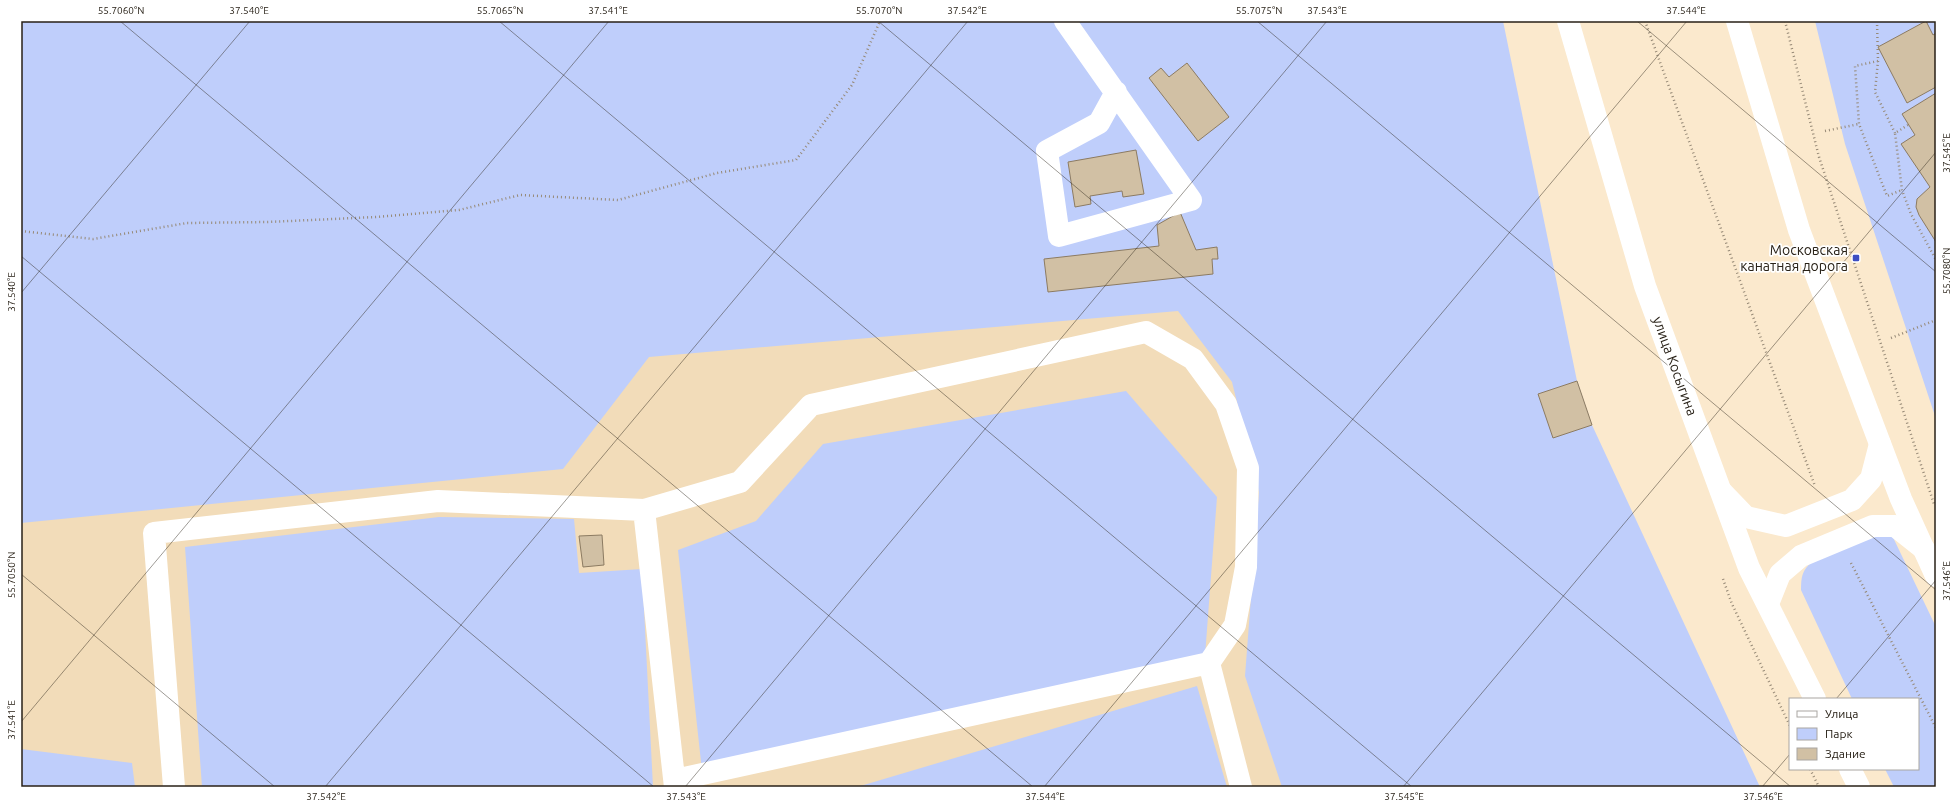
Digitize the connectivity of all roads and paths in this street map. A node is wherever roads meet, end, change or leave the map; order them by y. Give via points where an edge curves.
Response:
1 (880, 21) edge
2 (1065, 21) edge
3 (1568, 21) edge
4 (1645, 21) edge
5 (1737, 21) edge
6 (1785, 21) edge
7 (1877, 21) edge
8 (1878, 61) junction
9 (1116, 92) junction
10 (1859, 124) junction
11 (1908, 125) dead end
12 (1825, 130) dead end
13 (1895, 133) junction
14 (1902, 190) junction
15 (21, 232) edge
16 (1936, 260) edge
17 (1936, 320) edge
18 (1891, 338) dead end
19 (1880, 444) junction
20 (1721, 491) junction
21 (644, 510) junction
22 (1936, 510) edge
23 (1825, 512) junction
24 (1839, 539) junction
25 (1924, 549) junction
26 (1936, 576) edge
27 (1768, 604) junction
28 (1209, 664) junction
29 (1815, 698) edge
30 (1936, 728) edge
31 (1810, 770) edge
32 (1851, 770) edge
33 (675, 783) edge
34 (174, 787) edge
35 (1240, 787) edge
36 (1819, 787) edge
37 (1860, 787) edge

1 - 15 path via 852,85 796,160 717,173 618,200 520,195 459,210 268,222 187,222 93,240
2 - 9 main road
3 - 20 main road, улица Косыгина via 1645,286
4 - 23 path
5 - 19 main road via 1799,230
6 - 22 path via 1819,157
7 - 8 path
8 - 10 path via 1855,66
8 - 13 path via 1875,92
9 - 9 main road via 1100,123 1047,151 1059,236 1191,200
10 - 12 path
10 - 14 path via 1887,196
11 - 13 path
13 - 14 path
14 - 16 path via 1911,214
17 - 18 path
19 - 23 main road via 1872,479 1852,500
19 - 25 main road
20 - 23 main road via 1746,517 1786,526
20 - 27 main road, улица Косыгина via 1749,568
21 - 28 main road via 740,482 811,405 1146,332 1193,359 1226,404 1248,468 1246,567 1235,625
21 - 33 main road
21 - 34 main road via 438,501 154,533
24 - 25 main road via 1873,526 1895,526
24 - 27 main road via 1801,556 1780,574
24 - 30 path
25 - 26 main road
27 - 29 main road, улица Косыгина
28 - 33 main road
28 - 35 main road
31 - 36 path
32 - 37 main road

